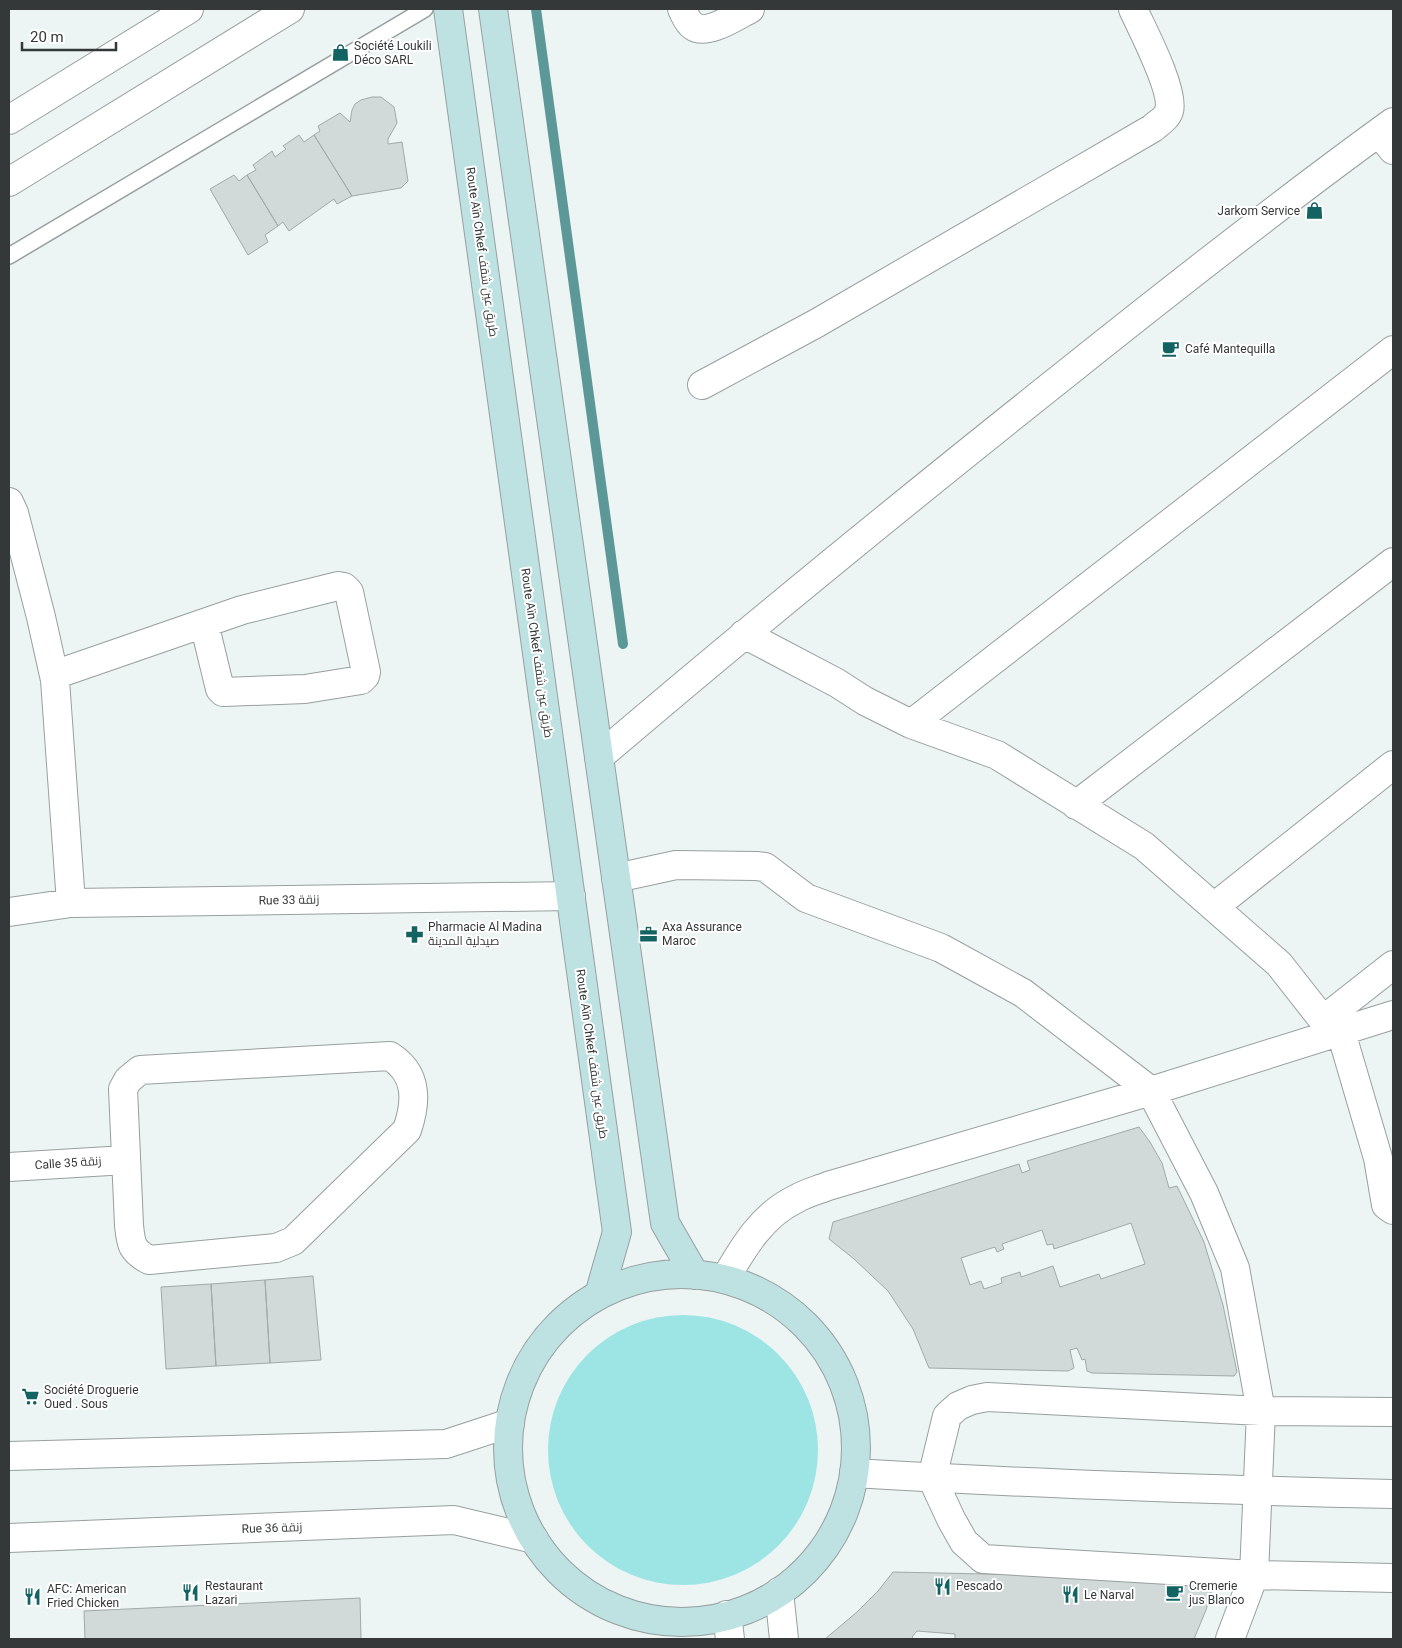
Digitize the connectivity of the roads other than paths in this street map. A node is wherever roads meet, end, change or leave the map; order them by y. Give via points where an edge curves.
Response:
1 (189, 9) edge
2 (290, 9) edge
3 (425, 9) edge
4 (448, 9) edge
5 (493, 9) edge
6 (682, 9) edge
7 (750, 9) edge
8 (1133, 9) edge
9 (9, 120) edge
10 (1388, 135) edge
11 (9, 182) edge
12 (9, 256) edge
13 (1393, 350) edge
14 (702, 385) dead end
15 (9, 502) edge
16 (1393, 562) edge
17 (204, 623) junction
18 (744, 634) junction
19 (54, 676) junction
20 (911, 724) junction
21 (599, 757) junction
22 (1393, 765) edge
23 (1076, 805) junction
24 (616, 878) junction
25 (571, 896) junction
26 (71, 903) junction
27 (1214, 908) junction
28 (9, 912) edge
29 (1393, 965) edge
30 (1393, 1015) edge
31 (1332, 1026) junction
32 (1151, 1091) junction
33 (126, 1160) junction
34 (9, 1167) edge
35 (1393, 1210) edge
36 (695, 1275) junction
37 (724, 1279) junction
38 (599, 1295) junction
39 (1261, 1411) junction
40 (1393, 1412) edge
41 (510, 1423) junction
42 (9, 1456) edge
43 (854, 1474) junction
44 (932, 1478) junction
45 (1259, 1491) junction
46 (1393, 1494) edge
47 (9, 1538) edge
48 (534, 1539) junction
49 (1254, 1575) junction
50 (1393, 1578) edge
51 (779, 1592) junction
52 (634, 1615) junction
53 (726, 1631) edge
54 (645, 1639) edge
55 (784, 1639) edge
56 (1230, 1639) edge

1 - 9 street
2 - 11 street
3 - 12 lane
4 - 25 main road, Route Aïn Chkef طريق عين شقف
5 - 21 main road
6 - 7 street via 690,24 702,29 717,26
8 - 14 street via 1168,95 1169,110 1157,124 817,323
10 - 18 street via 1168,293
13 - 20 street
15 - 19 street
16 - 23 street
17 - 17 street via 252,608 344,587 349,592 365,676 361,680 306,688 223,692
17 - 19 street
18 - 20 street
18 - 21 street
19 - 26 street
20 - 23 street via 997,755
21 - 24 main road
22 - 27 street
23 - 27 street via 1144,846
24 - 32 street via 676,865 765,867 806,898 941,948 1023,993
24 - 36 main road via 665,1223
25 - 26 street, Rue 33 زنقة
25 - 38 main road, Route Aïn Chkef طريق عين شقف via 617,1232
26 - 28 street, Rue 33 زنقة
27 - 31 street via 1279,964
29 - 31 street
30 - 31 street
31 - 32 street
31 - 35 street via 1378,1158 1386,1205
32 - 37 street via 828,1186 795,1199 772,1214 753,1234
32 - 39 street via 1204,1193 1235,1268
33 - 33 street via 123,1089 140,1070 390,1056 402,1064 414,1091 413,1112 407,1130 293,1241 276,1248 149,1260 138,1254 130,1242
33 - 34 street, Calle 35 زنقة
36 - 37 main road
36 - 38 main road via 645,1279
37 - 43 main road via 773,1299 801,1320 824,1346 841,1376 853,1412 856,1432
38 - 41 main road via 570,1316 542,1346 521,1383
39 - 40 street
39 - 44 street via 987,1397 972,1400 947,1416
39 - 45 street
41 - 42 street via 446,1444
41 - 48 main road via 508,1444 512,1487
43 - 44 street
43 - 51 main road via 843,1513 825,1549
44 - 45 street
44 - 49 street via 964,1542 983,1559
45 - 46 street
45 - 49 street
47 - 48 street, Rue 36 زنقة via 454,1520
48 - 52 main road via 555,1567 575,1585
49 - 50 street
49 - 56 street
51 - 53 main road via 761,1602
51 - 55 street
52 - 53 main road via 662,1621 708,1619
52 - 54 main road

